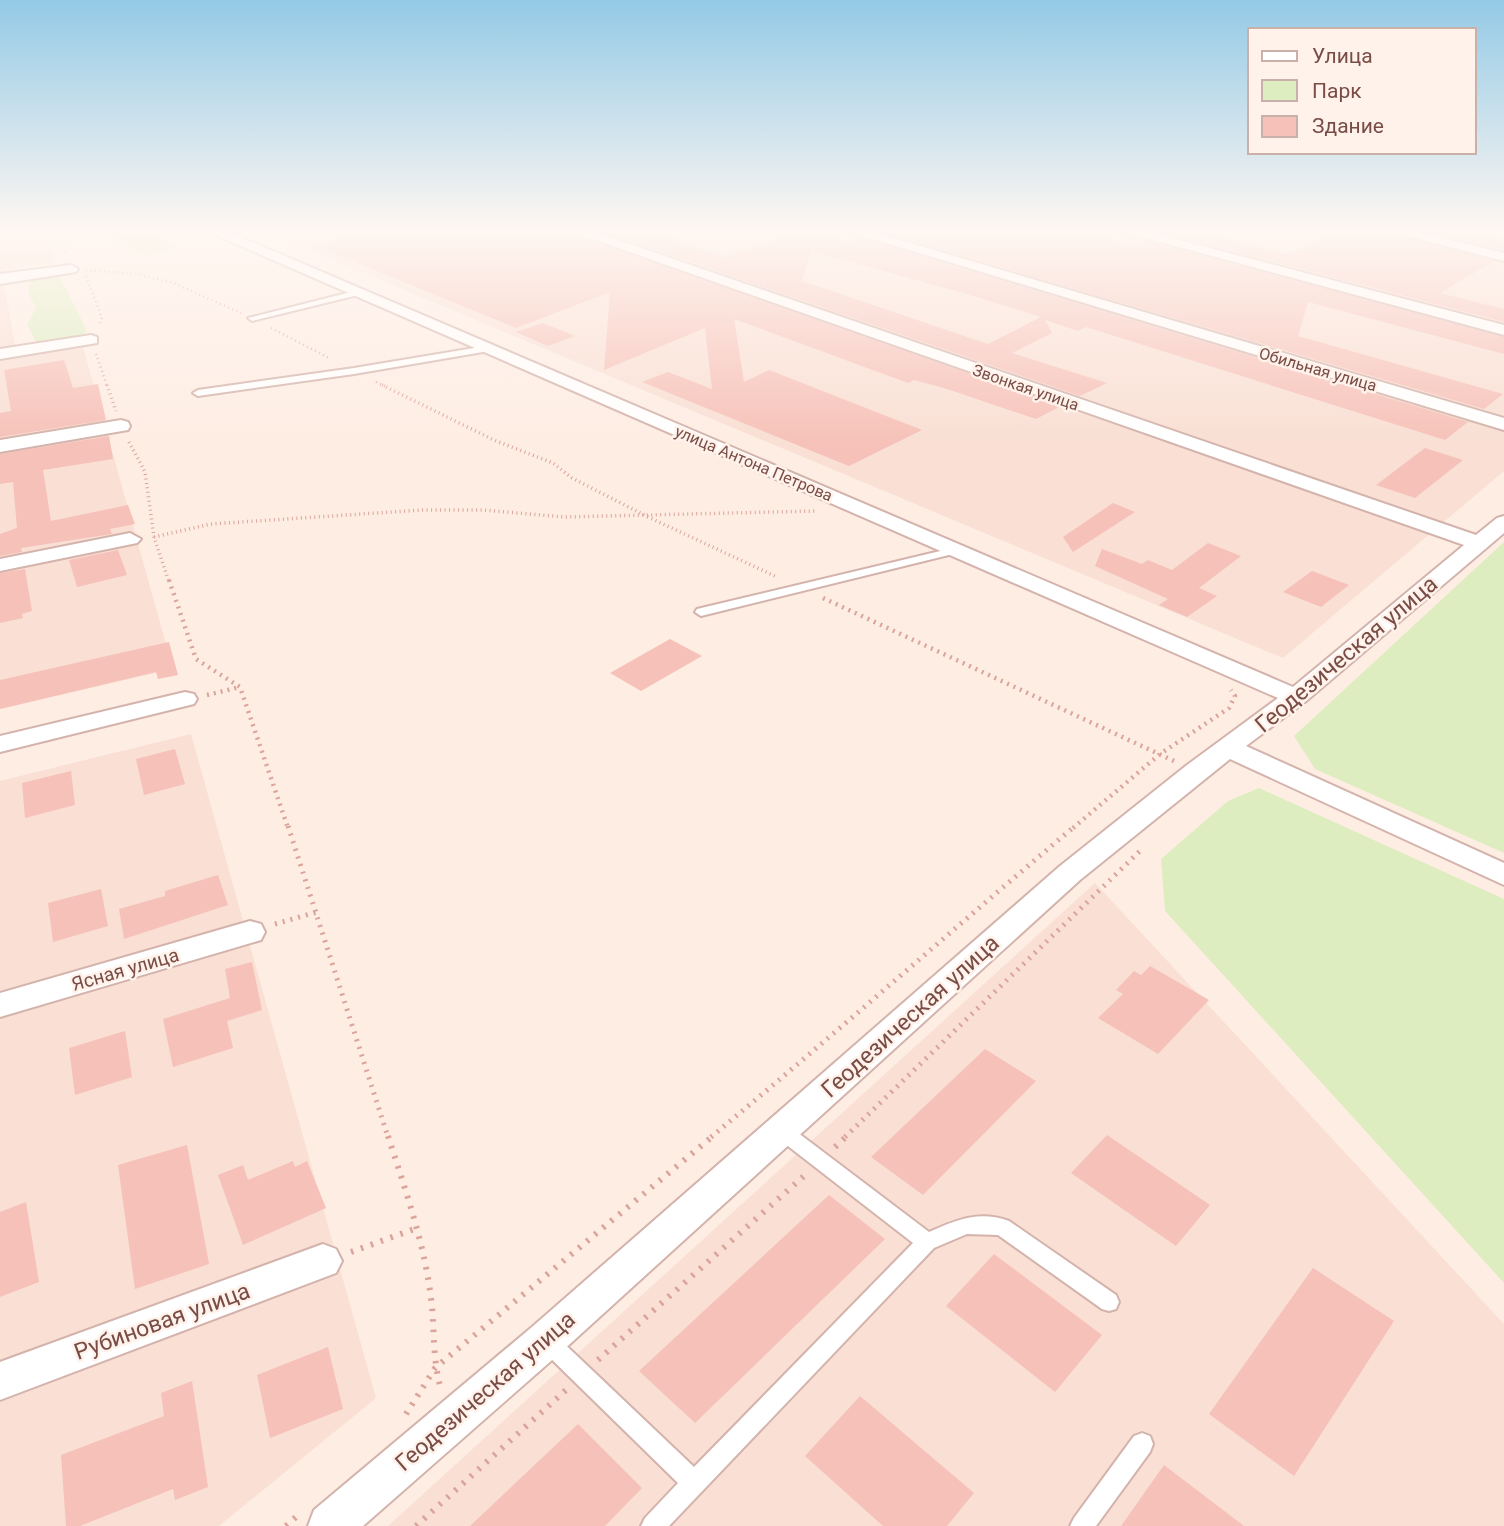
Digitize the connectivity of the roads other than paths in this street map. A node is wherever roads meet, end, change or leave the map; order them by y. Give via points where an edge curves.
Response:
1 (321, 301) edge
2 (374, 301) edge
3 (780, 301) edge
4 (1090, 301) edge
5 (1394, 301) edge
6 (252, 318) road end
7 (1504, 330) edge
8 (91, 340) road end
9 (486, 349) junction
10 (0, 354) edge
11 (198, 393) dead end
12 (1504, 424) edge
13 (121, 426) road end
14 (0, 446) edge
15 (1504, 522) edge
16 (130, 539) dead end
17 (1479, 543) junction
18 (957, 550) junction
19 (0, 565) edge
20 (701, 612) dead end
21 (1296, 697) junction
22 (185, 699) road end
23 (0, 744) edge
24 (1230, 748) junction
25 (1504, 876) edge
26 (250, 932) road end
27 (0, 1005) edge
28 (782, 1130) junction
29 (927, 1242) junction
30 (323, 1261) road end
31 (1109, 1301) dead end
32 (546, 1340) junction
33 (0, 1381) edge
34 (1142, 1444) dead end
35 (694, 1483) junction
36 (318, 1516) edge
37 (653, 1526) edge
38 (1082, 1526) edge

1 - 6 lane
2 - 9 street, улица Антона Петрова
3 - 17 street, Звонкая улица
4 - 12 street, Обильная улица
5 - 7 street
8 - 10 street
9 - 11 lane
9 - 18 street, улица Антона Петрова
13 - 14 street
15 - 17 street, Геодезическая улица
16 - 19 street
17 - 21 street, Геодезическая улица
18 - 20 lane
18 - 21 street, улица Антона Петрова
21 - 24 street, Геодезическая улица
22 - 23 street
24 - 25 street
24 - 28 street, Геодезическая улица via 1070,873
26 - 27 street, Ясная улица
28 - 29 lane
28 - 32 street, Геодезическая улица
29 - 31 lane via 966,1225 1002,1227
29 - 35 lane
30 - 33 street, Рубиновая улица
32 - 35 lane
32 - 36 street, Геодезическая улица via 451,1419
34 - 38 lane
35 - 37 lane

